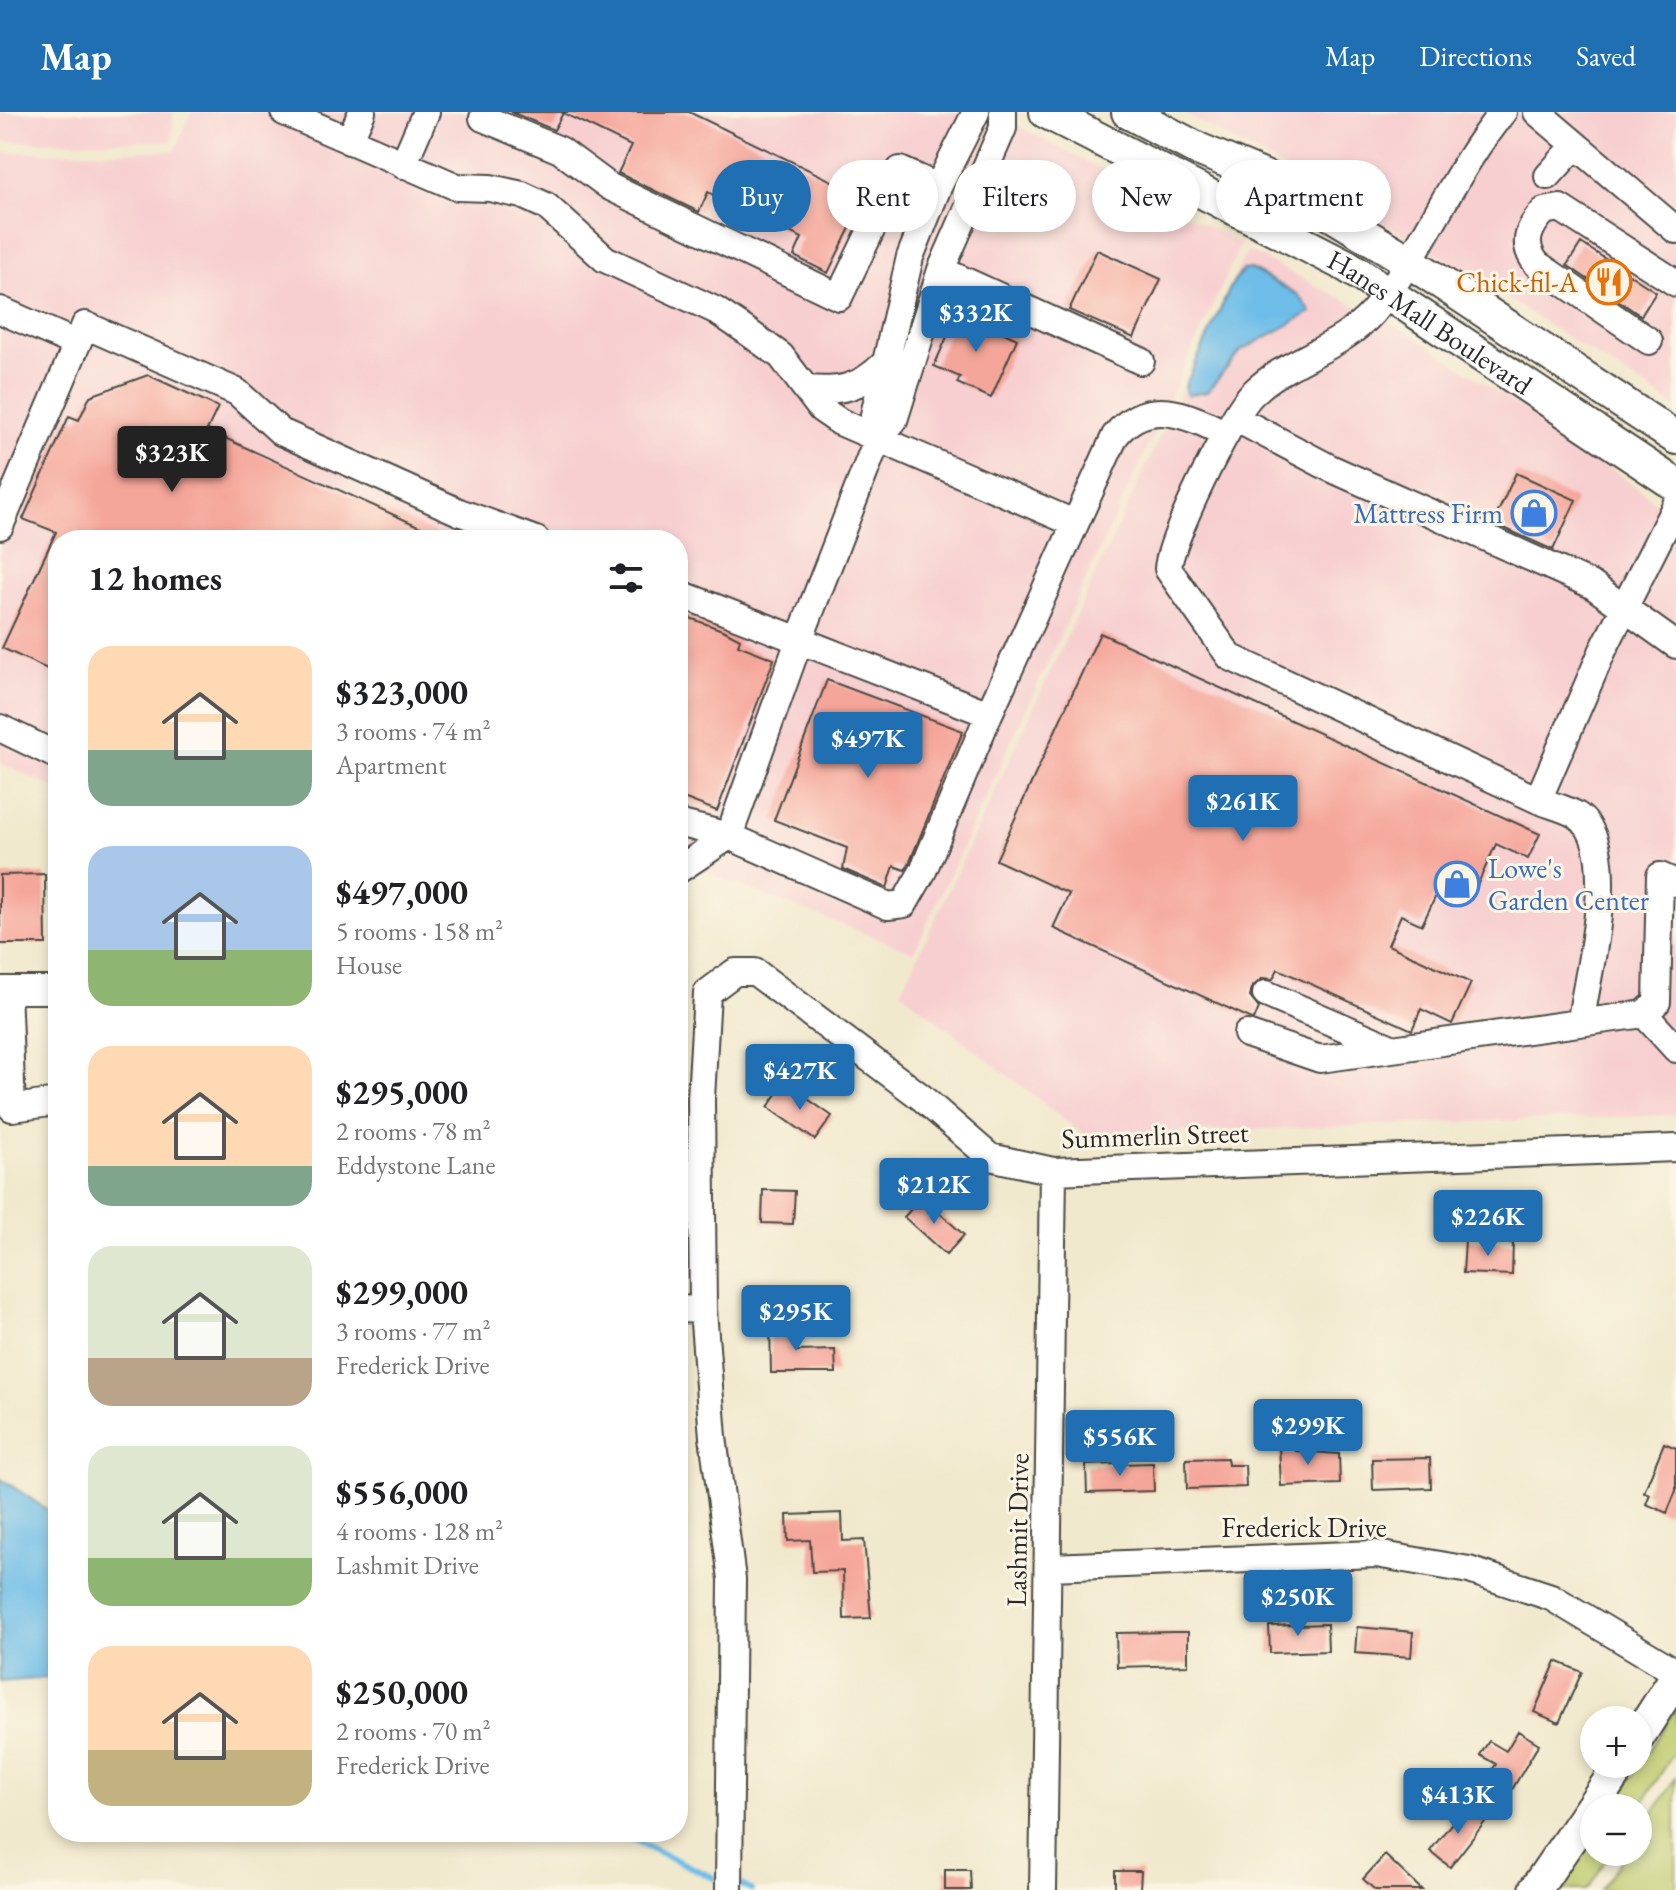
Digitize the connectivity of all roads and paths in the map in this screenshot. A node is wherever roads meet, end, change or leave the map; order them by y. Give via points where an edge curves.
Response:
1 (284, 112) edge
2 (362, 112) edge
3 (426, 112) edge
4 (486, 112) edge
5 (976, 112) edge
6 (1003, 112) edge
7 (1046, 112) edge
8 (1128, 112) edge
9 (1503, 112) edge
10 (1537, 112) edge
11 (349, 141) junction
12 (1576, 145) junction
13 (403, 165) junction
14 (1548, 176) dead end
15 (938, 187) edge
16 (1676, 230) edge
17 (870, 232) edge
18 (920, 232) edge
19 (1407, 260) junction
20 (941, 270) junction
21 (1676, 283) edge
22 (1387, 292) junction
23 (0, 310) edge
24 (1649, 341) dead end
25 (77, 344) junction
26 (1141, 361) dead end
27 (884, 364) junction
28 (807, 389) junction
29 (1231, 426) junction
30 (1676, 438) edge
31 (877, 440) junction
32 (1676, 485) edge
33 (1676, 505) edge
34 (1074, 523) junction
35 (0, 526) edge
36 (508, 530) edge
37 (688, 597) edge
38 (1623, 607) junction
39 (800, 638) junction
40 (1676, 645) edge
41 (989, 714) junction
42 (0, 728) edge
43 (48, 751) edge
44 (1538, 800) junction
45 (688, 826) edge
46 (729, 836) junction
47 (688, 863) edge
48 (1676, 883) edge
49 (3, 990) edge
50 (48, 990) edge
51 (1266, 994) dead end
52 (1644, 1014) junction
53 (1581, 1021) junction
54 (1247, 1034) dead end
55 (1389, 1047) junction
56 (1676, 1049) edge
57 (690, 1097) edge
58 (48, 1103) edge
59 (690, 1124) edge
60 (1676, 1148) edge
61 (1053, 1171) junction
62 (690, 1310) edge
63 (1050, 1567) junction
64 (1676, 1674) edge
65 (1652, 1714) edge
66 (1611, 1778) edge
67 (729, 1890) edge
68 (1043, 1890) edge
69 (1535, 1890) edge

1 - 11 street
2 - 11 street
3 - 13 street
4 - 17 street via 483,118 560,150 610,187 839,297
5 - 15 street
6 - 20 street via 1003,128
7 - 22 main road, Hanes Mall Boulevard via 1267,224
8 - 19 main road, Hanes Mall Boulevard via 1279,183
9 - 19 street via 1480,139
10 - 12 street
11 - 13 street
12 - 14 street
12 - 16 street
13 - 28 street via 457,187 490,188 546,206 605,259 715,310 745,330 781,356
18 - 27 street
19 - 22 street
19 - 30 main road, Hanes Mall Boulevard
20 - 26 street
20 - 31 street via 894,420
21 - 24 street via 1560,208 1544,211 1529,232 1529,254 1537,264
22 - 29 street via 1345,338 1253,393
22 - 32 main road, Hanes Mall Boulevard
23 - 25 street
25 - 35 street
25 - 36 street via 85,325 237,392 281,432
27 - 28 street via 850,389
27 - 31 street via 874,415
28 - 31 street via 821,409
29 - 34 street via 1185,414 1138,415 1115,436
29 - 38 street via 1592,585
29 - 44 street via 1175,543 1168,569 1224,650 1241,663
31 - 34 street
31 - 39 street
33 - 38 street
34 - 41 street
37 - 39 street
38 - 40 street
38 - 44 street
39 - 41 street
39 - 46 street
41 - 46 street via 923,871 900,907 881,904
42 - 43 street
44 - 53 street via 1578,816 1598,848 1597,942
45 - 46 street
46 - 47 street
48 - 52 street via 1660,876 1657,1002
49 - 50 street
49 - 58 street via 12,1108
51 - 55 street
52 - 53 street
52 - 56 street
53 - 55 street
54 - 55 street via 1320,1059
57 - 59 street
57 - 61 street, Summerlin Street via 707,993 735,972 755,972 910,1088 990,1157
59 - 62 street
60 - 61 street, Summerlin Street
61 - 63 street, Lashmit Drive
62 - 67 street via 732,1579
63 - 64 street, Frederick Drive via 1376,1554 1469,1570 1551,1597
63 - 68 street, Lashmit Drive
64 - 65 main road
66 - 69 main road

